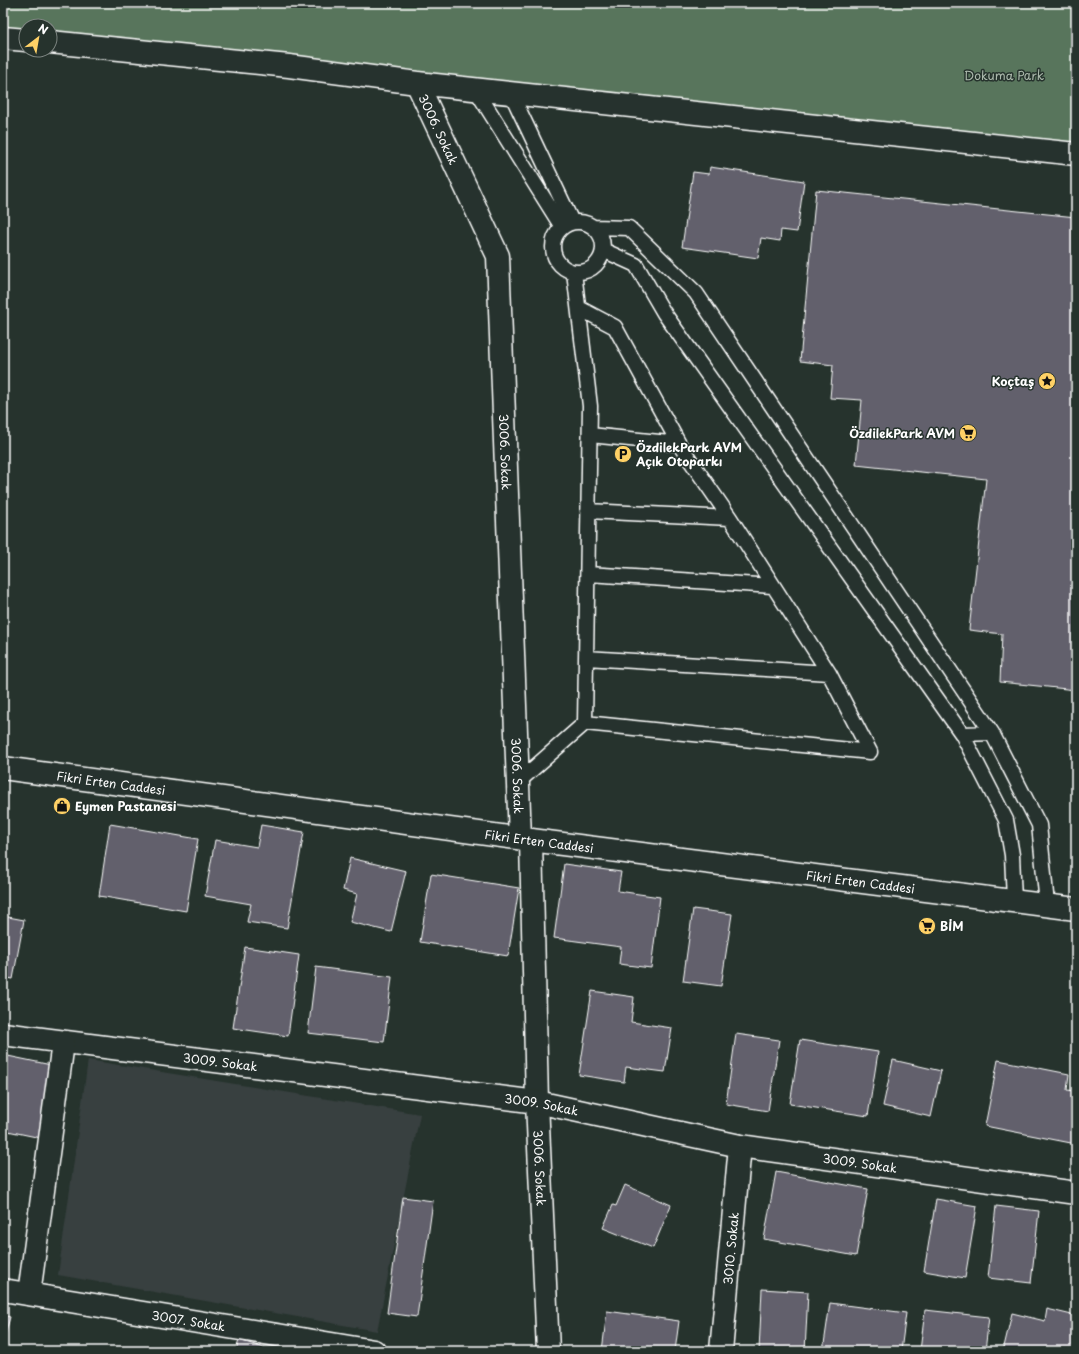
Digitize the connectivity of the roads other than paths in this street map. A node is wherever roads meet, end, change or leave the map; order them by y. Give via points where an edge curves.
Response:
1 (3, 38) edge
2 (18, 39) edge
3 (58, 43) edge
4 (418, 83) junction
5 (476, 90) junction
6 (511, 93) junction
7 (1076, 154) edge
8 (567, 224) junction
9 (594, 227) junction
10 (603, 250) junction
11 (574, 272) junction
12 (579, 308) junction
13 (590, 435) junction
14 (679, 444) junction
15 (588, 511) junction
16 (730, 518) junction
17 (588, 574) junction
18 (772, 586) junction
19 (586, 658) junction
20 (829, 673) junction
21 (585, 723) junction
22 (992, 733) junction
23 (962, 734) junction
24 (3, 768) edge
25 (518, 782) junction
26 (525, 839) junction
27 (1014, 900) junction
28 (1047, 904) junction
29 (1076, 909) edge
30 (3, 1034) edge
31 (63, 1043) junction
32 (537, 1102) junction
33 (740, 1146) junction
34 (1076, 1193) edge
35 (3, 1290) edge
36 (29, 1294) junction
37 (374, 1351) edge
38 (548, 1351) edge
39 (721, 1351) edge

1 - 2 street
3 - 4 street via 289,66
4 - 5 street
4 - 25 street, 3006. Sokak via 498,256
5 - 6 street
5 - 8 lane
6 - 7 street
6 - 8 lane
8 - 9 lane via 584,222
8 - 11 lane via 554,236 553,248 556,259 564,268
9 - 10 lane via 602,237
9 - 22 lane via 629,228 696,293
10 - 11 lane via 595,266 585,271
10 - 23 lane via 636,265 664,313
11 - 12 lane
12 - 13 lane via 590,406
12 - 14 lane via 615,327
13 - 14 lane
13 - 15 lane
14 - 16 lane
15 - 16 lane
15 - 17 lane
16 - 18 lane
17 - 18 lane
17 - 19 lane
18 - 20 lane
19 - 20 lane
19 - 21 lane
20 - 21 lane via 870,752
21 - 25 lane
22 - 23 lane
22 - 28 lane via 1039,825
23 - 27 lane via 1006,820 1012,855
24 - 26 street, Fikri Erten Caddesi
25 - 26 street, 3006. Sokak
26 - 27 street, Fikri Erten Caddesi
26 - 32 street, 3006. Sokak
27 - 28 street, Fikri Erten Caddesi
28 - 29 street, Fikri Erten Caddesi
30 - 31 street, 3009. Sokak
31 - 32 street, 3009. Sokak
31 - 36 street
32 - 33 street, 3009. Sokak
32 - 38 street, 3006. Sokak
33 - 34 street, 3009. Sokak
33 - 39 street, 3010. Sokak
35 - 36 street, 3007. Sokak
36 - 37 street, 3007. Sokak

